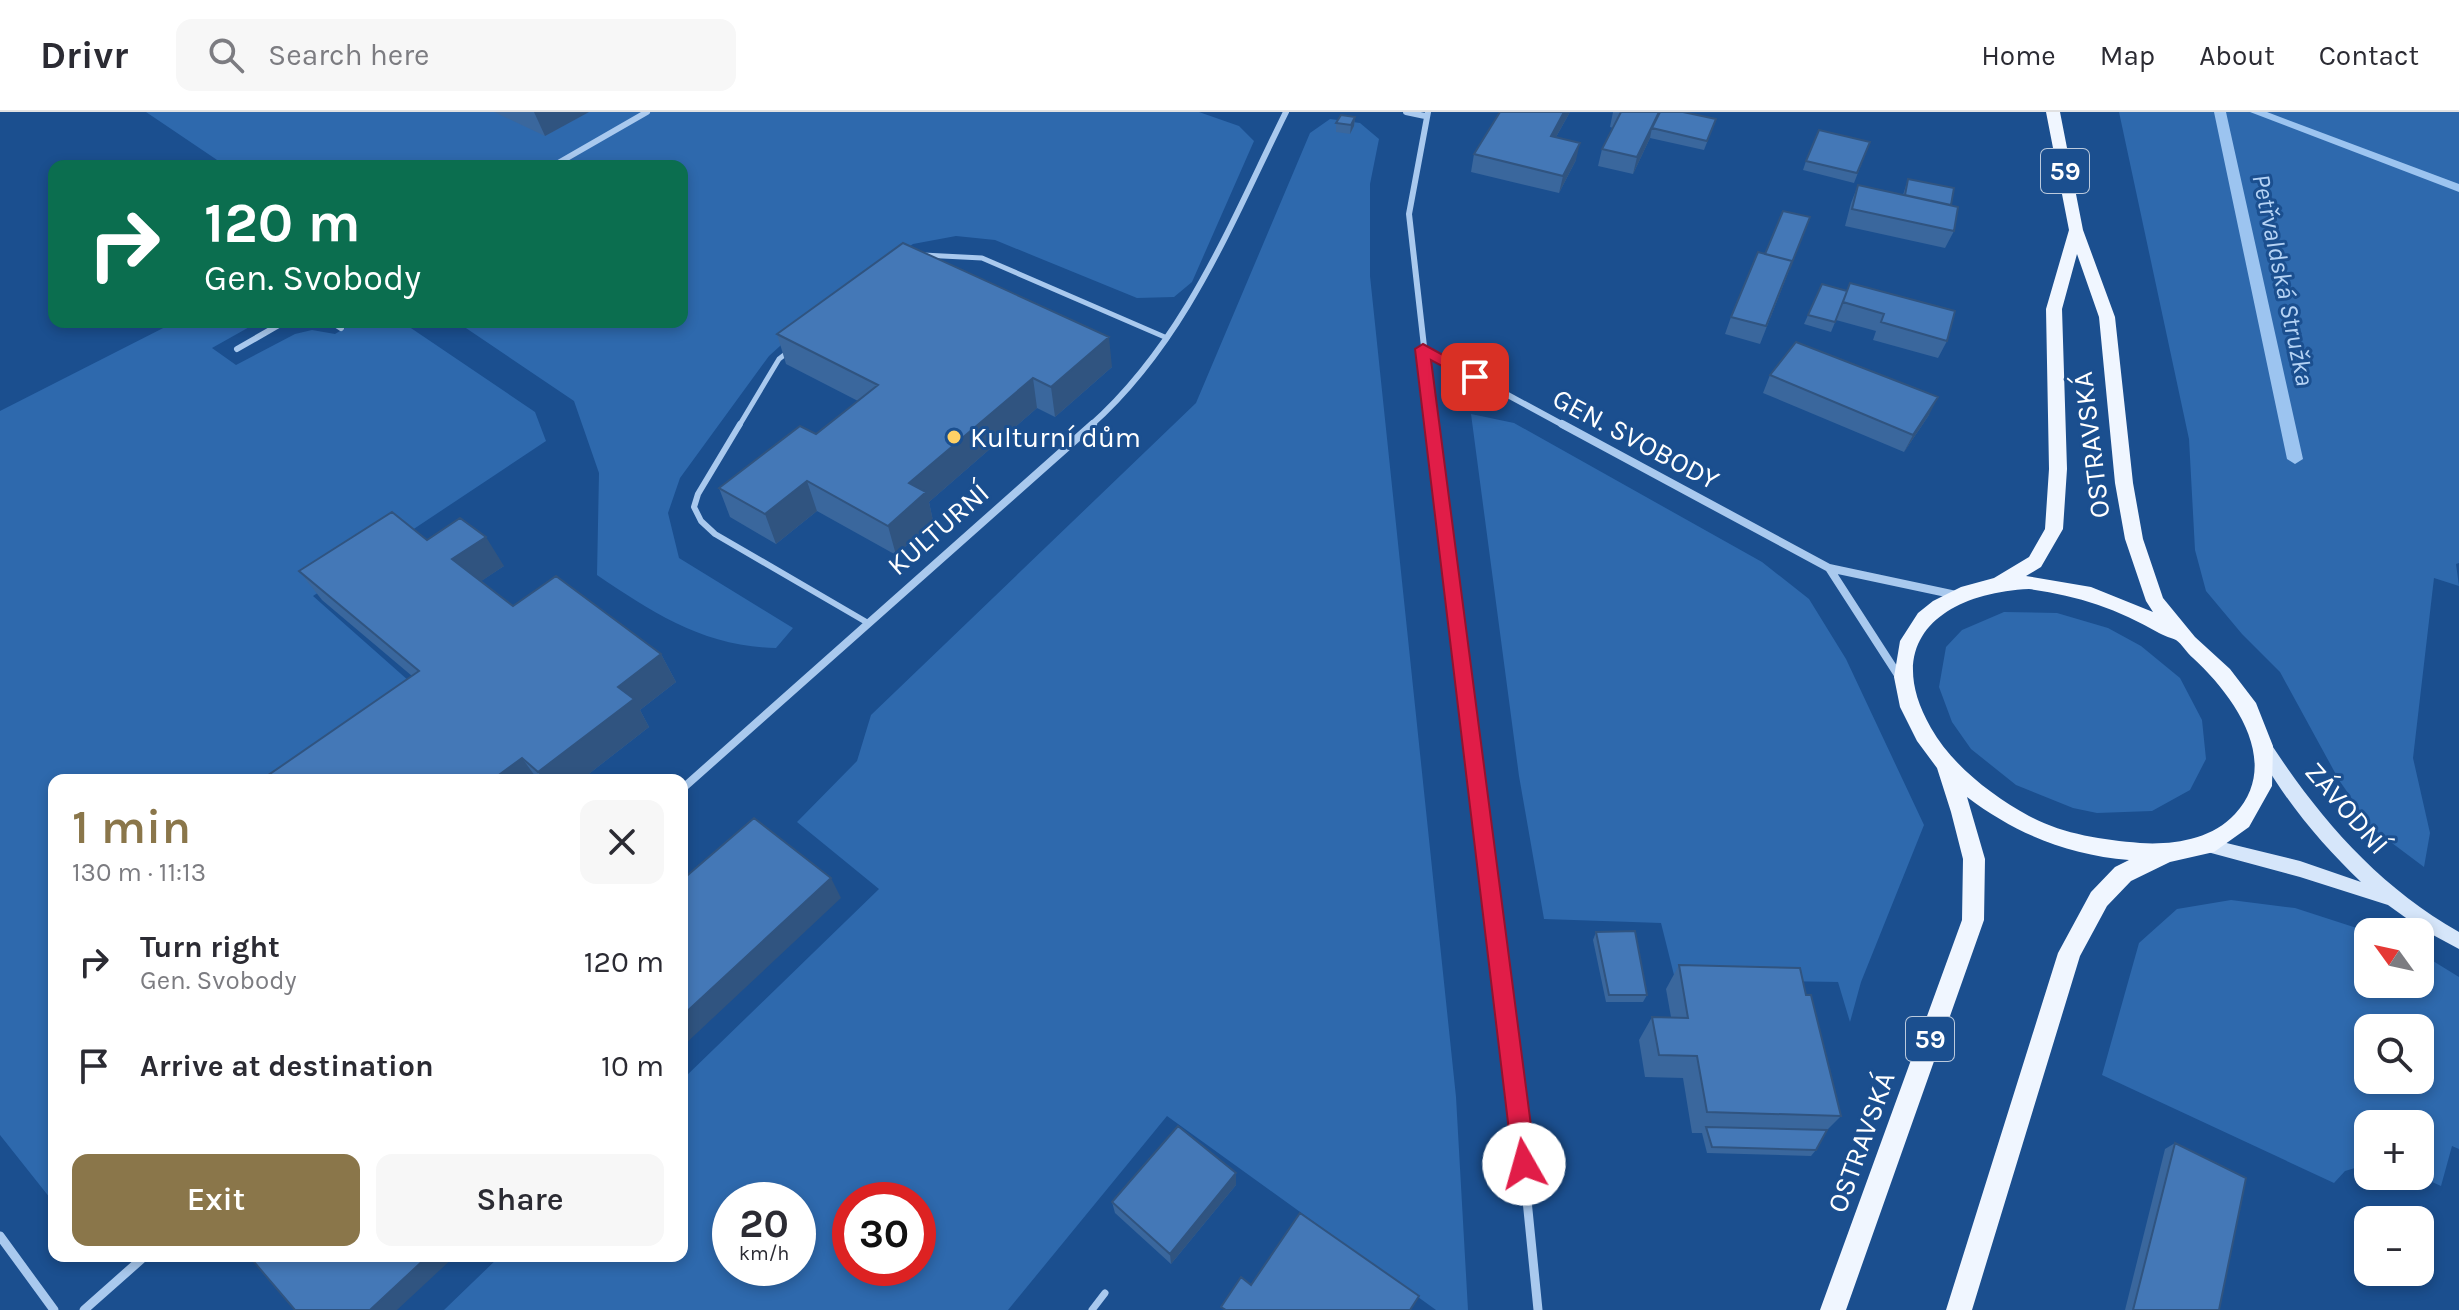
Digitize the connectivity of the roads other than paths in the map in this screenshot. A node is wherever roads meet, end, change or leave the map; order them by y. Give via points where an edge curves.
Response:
1 (647, 112) edge
2 (1286, 112) edge
3 (1406, 112) edge
4 (2053, 112) edge
5 (1427, 114) edge
6 (563, 160) edge
7 (2076, 230) junction
8 (912, 261) edge
9 (274, 328) edge
10 (1167, 338) junction
11 (237, 349) dead end
12 (1423, 349) junction
13 (791, 350) edge
14 (1829, 568) junction
15 (1999, 584) junction
16 (1956, 595) junction
17 (868, 623) junction
18 (2188, 642) junction
19 (1903, 683) junction
20 (2263, 746) junction
21 (1945, 764) junction
22 (688, 784) edge
23 (2206, 845) junction
24 (2166, 853) junction
25 (2396, 901) junction
26 (2459, 941) edge
27 (0, 1236) edge
28 (138, 1262) edge
29 (1105, 1293) dead end
30 (54, 1310) edge
31 (84, 1310) edge
32 (1092, 1310) edge
33 (1538, 1310) edge
34 (1833, 1310) edge
35 (1959, 1310) edge

1 - 6 street
2 - 10 street, KULTURNÍ via 1191,305
3 - 5 street
4 - 7 main road, OSTRAVSKÁ / 59
5 - 12 street via 1409,214
7 - 15 main road, OSTRAVSKÁ via 2054,309 2054,529 2035,562
7 - 18 main road, OSTRAVSKÁ via 2107,317 2134,539 2155,601
8 - 10 lane via 924,254 982,258
9 - 11 street
10 - 17 street, KULTURNÍ via 1124,396
12 - 14 street, GEN. SVOBODY
12 - 33 street
13 - 17 lane via 779,359 694,507 715,534
14 - 16 street, GEN. SVOBODY
14 - 19 street, GEN. SVOBODY
15 - 16 main road, OSTRAVSKÁ
15 - 18 main road, OSTRAVSKÁ via 2045,584 2095,594 2143,614
16 - 19 main road, OSTRAVSKÁ via 1925,616 1907,646
17 - 22 street, KULTURNÍ
18 - 20 main road, OSTRAVSKÁ via 2223,674 2249,709
19 - 21 main road, OSTRAVSKÁ via 1917,724
20 - 23 main road, OSTRAVSKÁ via 2262,786 2242,821
20 - 25 street, ZÁVODNÍ via 2318,823
21 - 24 main road, OSTRAVSKÁ via 1990,803 2047,834 2108,851
21 - 34 main road, OSTRAVSKÁ / 59 via 1974,859 1973,920
23 - 24 main road, OSTRAVSKÁ
23 - 25 street, ZÁVODNÍ
24 - 35 main road, OSTRAVSKÁ via 2115,882 2099,899 2069,953
25 - 26 street, ZÁVODNÍ
27 - 30 street
28 - 31 street
29 - 32 lane

